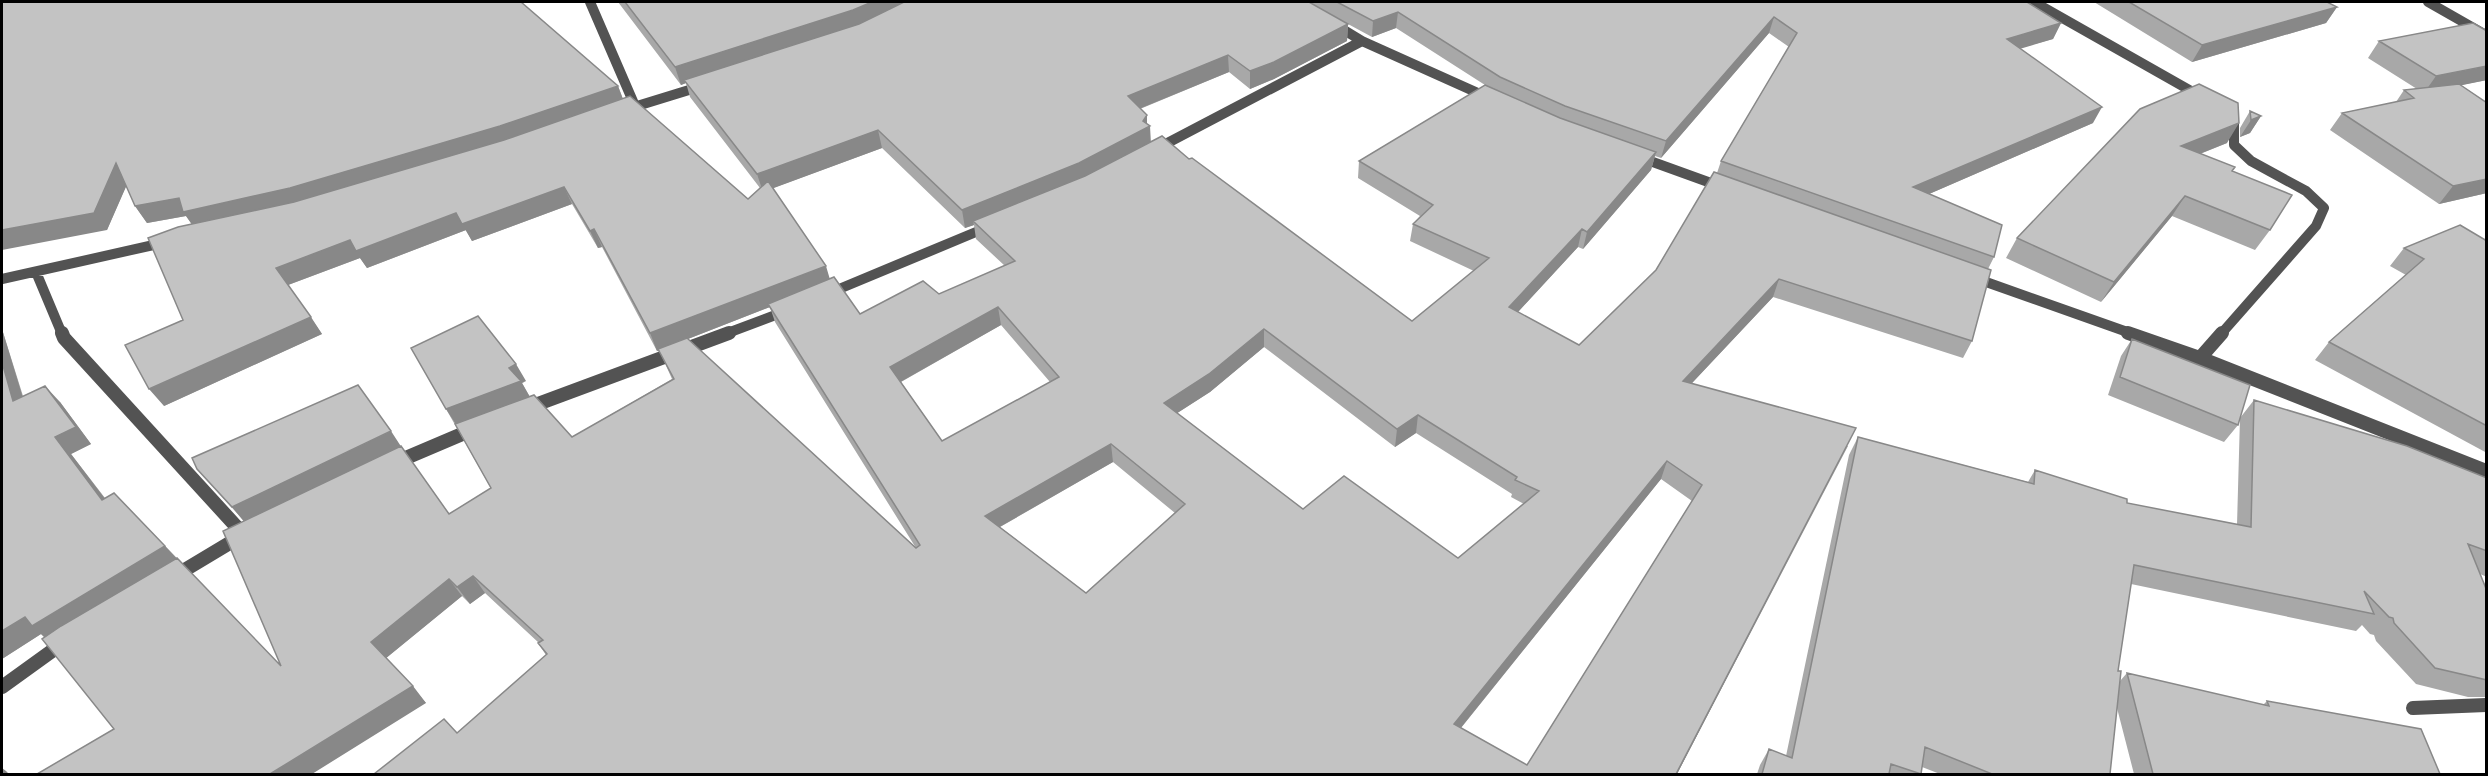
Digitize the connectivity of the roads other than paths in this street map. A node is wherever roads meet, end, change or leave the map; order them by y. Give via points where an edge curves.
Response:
1 (590, 2) edge
2 (2034, 2) edge
3 (2428, 2) edge
4 (1323, 18) edge
5 (2487, 35) edge
6 (1362, 40) junction
7 (710, 84) edge
8 (1498, 102) edge
9 (2210, 103) edge
10 (635, 106) junction
11 (614, 113) edge
12 (2227, 114) edge
13 (1625, 153) edge
14 (1146, 155) edge
15 (1736, 192) edge
16 (997, 223) edge
17 (175, 240) edge
18 (1957, 271) edge
19 (36, 272) junction
20 (2, 279) edge
21 (2200, 358) junction
22 (515, 413) edge
23 (483, 425) edge
24 (379, 470) edge
25 (2487, 471) edge
26 (164, 582) edge
27 (75, 635) edge
28 (2, 687) edge
29 (2487, 705) edge
30 (2414, 708) dead end

1 - 10 street
2 - 9 street
3 - 5 street
4 - 6 street
6 - 8 street
6 - 14 street
7 - 10 street
10 - 11 street
12 - 21 street via 2234,120 2234,145 2252,161 2306,191 2324,208 2316,226
13 - 15 street
16 - 22 street via 808,302
17 - 19 street
18 - 21 street
19 - 20 street
19 - 26 street via 64,338 249,532
21 - 25 street
23 - 24 street
27 - 28 street
29 - 30 street

